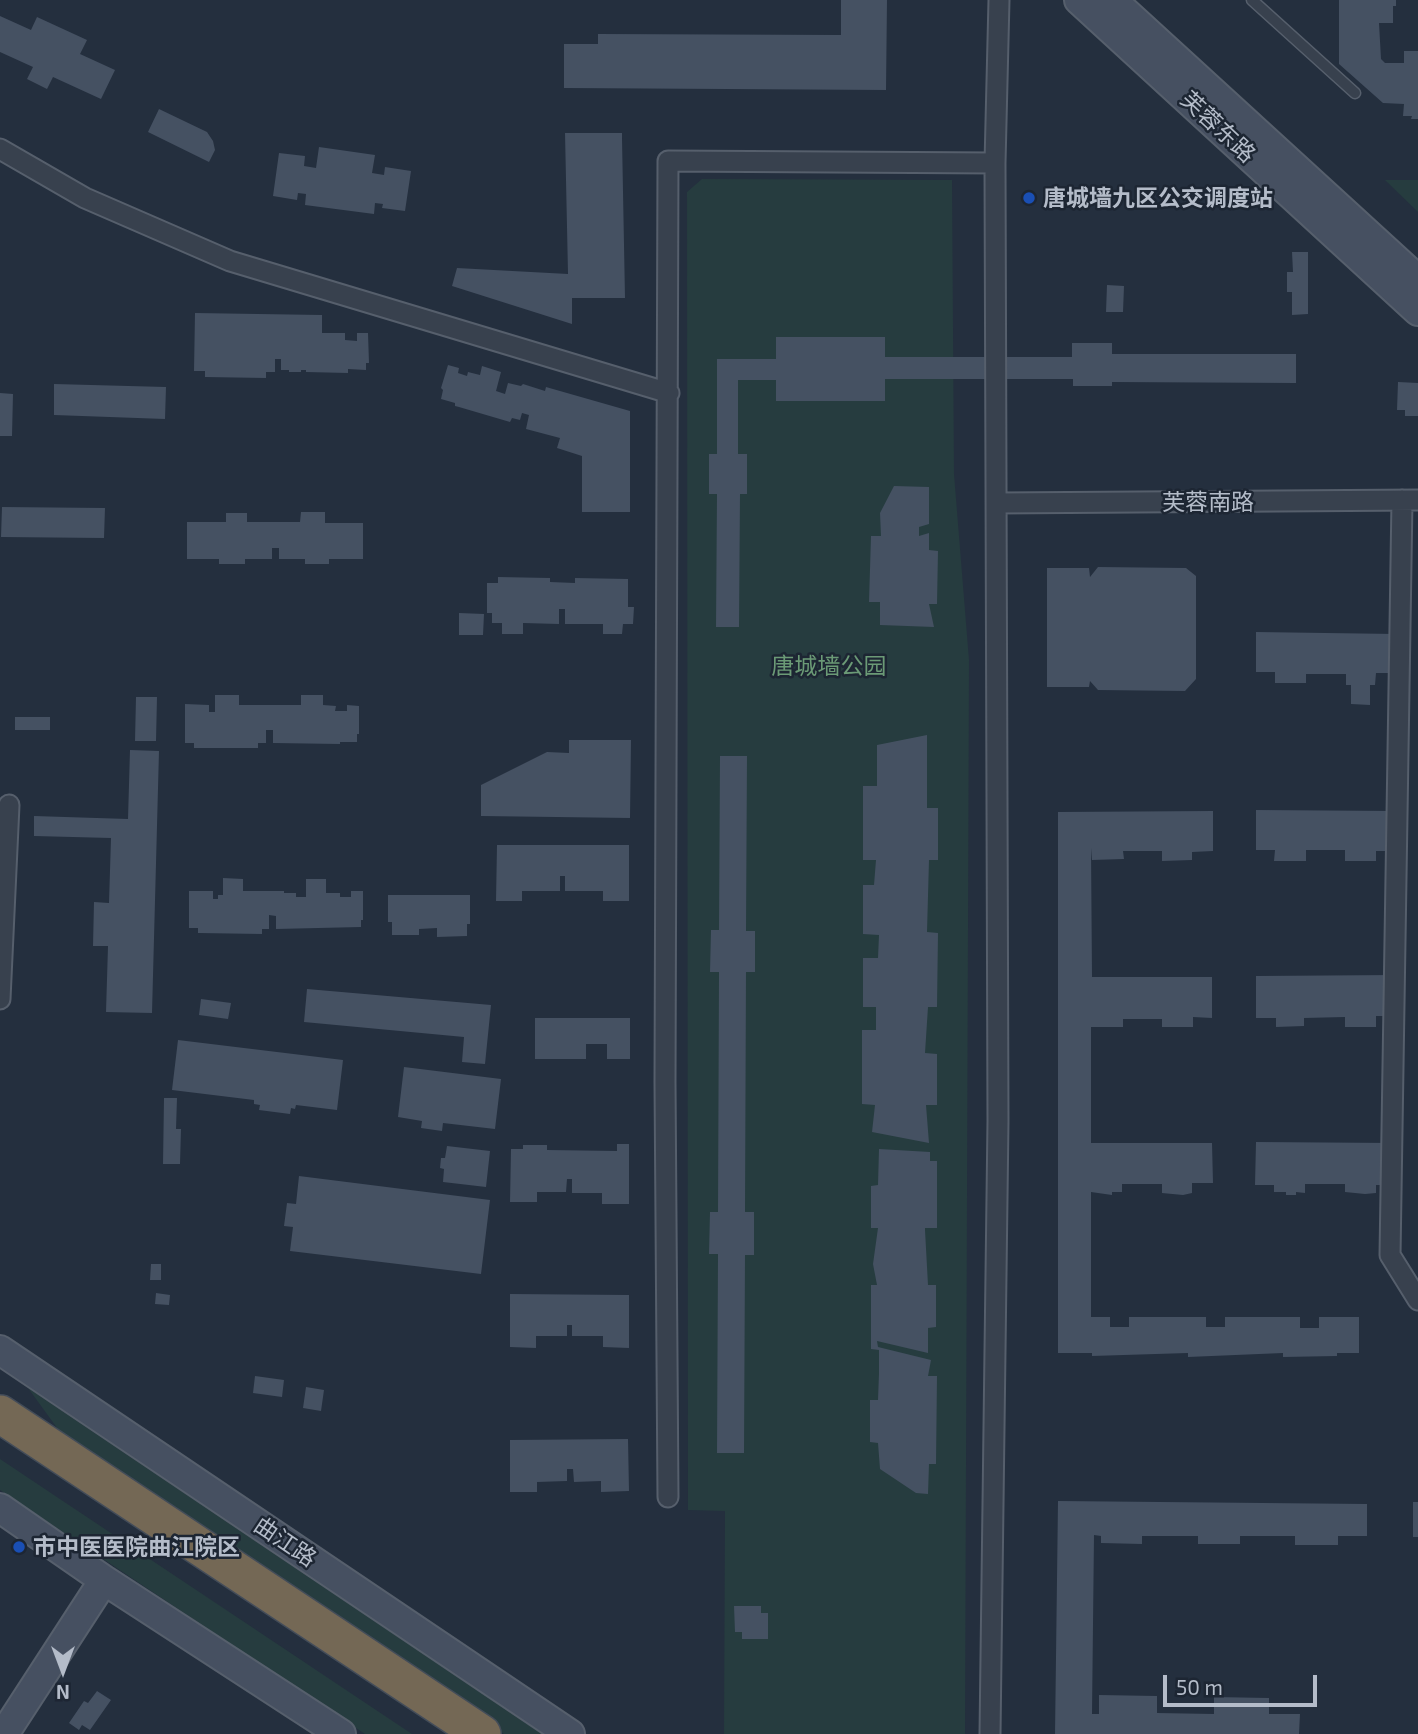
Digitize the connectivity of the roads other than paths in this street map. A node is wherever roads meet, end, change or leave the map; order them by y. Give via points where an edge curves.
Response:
1 (999, 0) edge
2 (1079, 0) edge
3 (1112, 0) edge
4 (1252, 0) edge
5 (1355, 93) dead end
6 (0, 149) edge
7 (995, 163) junction
8 (1418, 280) edge
9 (1418, 312) edge
10 (668, 393) junction
11 (1410, 500) edge
12 (998, 503) junction
13 (9, 805) dead end
14 (0, 999) edge
15 (1418, 1300) edge
16 (0, 1350) edge
17 (0, 1396) edge
18 (0, 1414) edge
19 (0, 1440) edge
20 (52, 1450) junction
21 (668, 1497) dead end
22 (0, 1508) edge
23 (104, 1580) junction
24 (5, 1734) edge
25 (341, 1734) edge
26 (440, 1734) edge
27 (482, 1734) edge
28 (570, 1734) edge
29 (990, 1734) edge

1 - 7 street
2 - 9 main road, 芙蓉东路
3 - 8 main road, 芙蓉东路
4 - 5 lane
6 - 10 street via 85,198 230,261
7 - 10 street via 668,161
7 - 12 street
10 - 21 street
11 - 12 street, 芙蓉南路
11 - 15 street via 1390,1255
12 - 29 street via 998,1121
13 - 14 street
16 - 28 main road, 曲江路
17 - 20 highway
18 - 20 highway
19 - 26 highway
20 - 27 highway
22 - 23 main road
23 - 24 main road
23 - 25 main road

